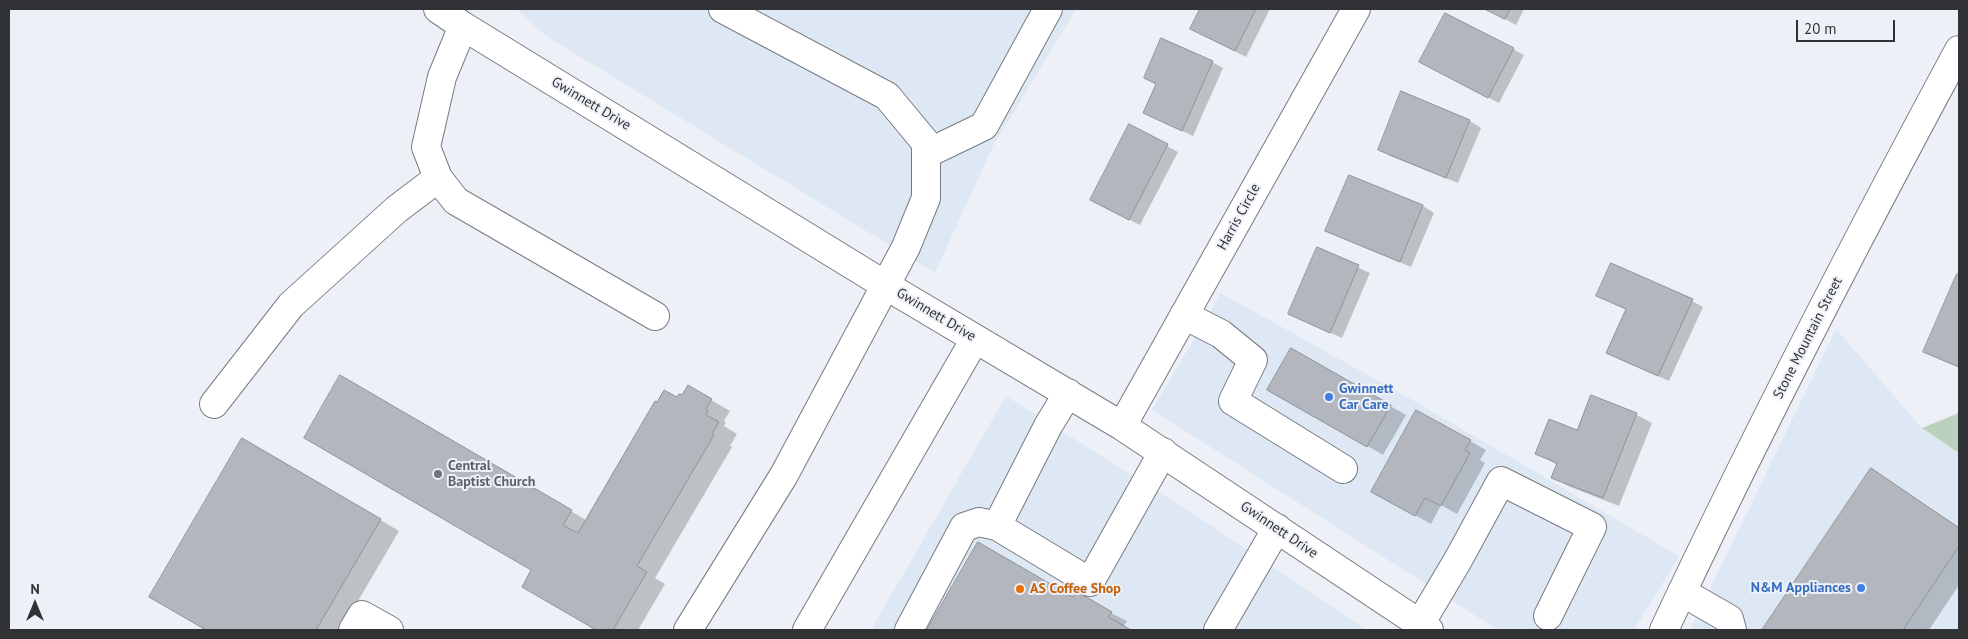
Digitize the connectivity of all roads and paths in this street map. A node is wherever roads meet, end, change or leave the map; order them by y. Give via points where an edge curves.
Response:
1 (438, 9) edge
2 (723, 9) edge
3 (1048, 9) edge
4 (1356, 9) edge
5 (462, 26) junction
6 (1959, 50) edge
7 (926, 154) junction
8 (438, 178) junction
9 (885, 285) junction
10 (1184, 315) junction
11 (655, 316) dead end
12 (975, 339) junction
13 (1068, 392) junction
14 (214, 404) dead end
15 (1122, 426) junction
16 (1163, 452) junction
17 (1343, 469) dead end
18 (997, 526) junction
19 (1277, 528) junction
20 (1682, 592) junction
21 (1548, 616) dead end
22 (1227, 627) edge
23 (1425, 627) edge
24 (353, 630) edge
25 (389, 630) edge
26 (688, 630) edge
27 (807, 630) edge
28 (909, 630) edge
29 (1664, 630) edge
30 (1732, 630) edge

1 - 5 street, Gwinnett Drive
2 - 7 street via 887,96 926,143
3 - 7 street via 984,126
4 - 10 street, Harris Circle
5 - 8 street via 442,77 426,147
5 - 9 street, Gwinnett Drive
6 - 20 street, Stone Mountain Street via 1876,203
7 - 9 street via 926,198 906,247
8 - 11 street via 456,201
8 - 14 street via 397,209 291,305
9 - 12 street, Gwinnett Drive
9 - 26 street via 784,474
10 - 15 street, Harris Circle
10 - 17 street via 1221,334 1253,360 1233,401
12 - 13 street, Gwinnett Drive
12 - 27 street
13 - 15 street, Gwinnett Drive
13 - 18 street
15 - 16 street, Gwinnett Drive
16 - 18 street via 1090,582
16 - 19 street, Gwinnett Drive
18 - 28 street via 978,522 964,527
19 - 22 street
19 - 23 street, Gwinnett Drive
20 - 29 street, Stone Mountain Street
20 - 30 street via 1729,619
21 - 23 street via 1592,527 1501,481
24 - 25 street via 362,615

